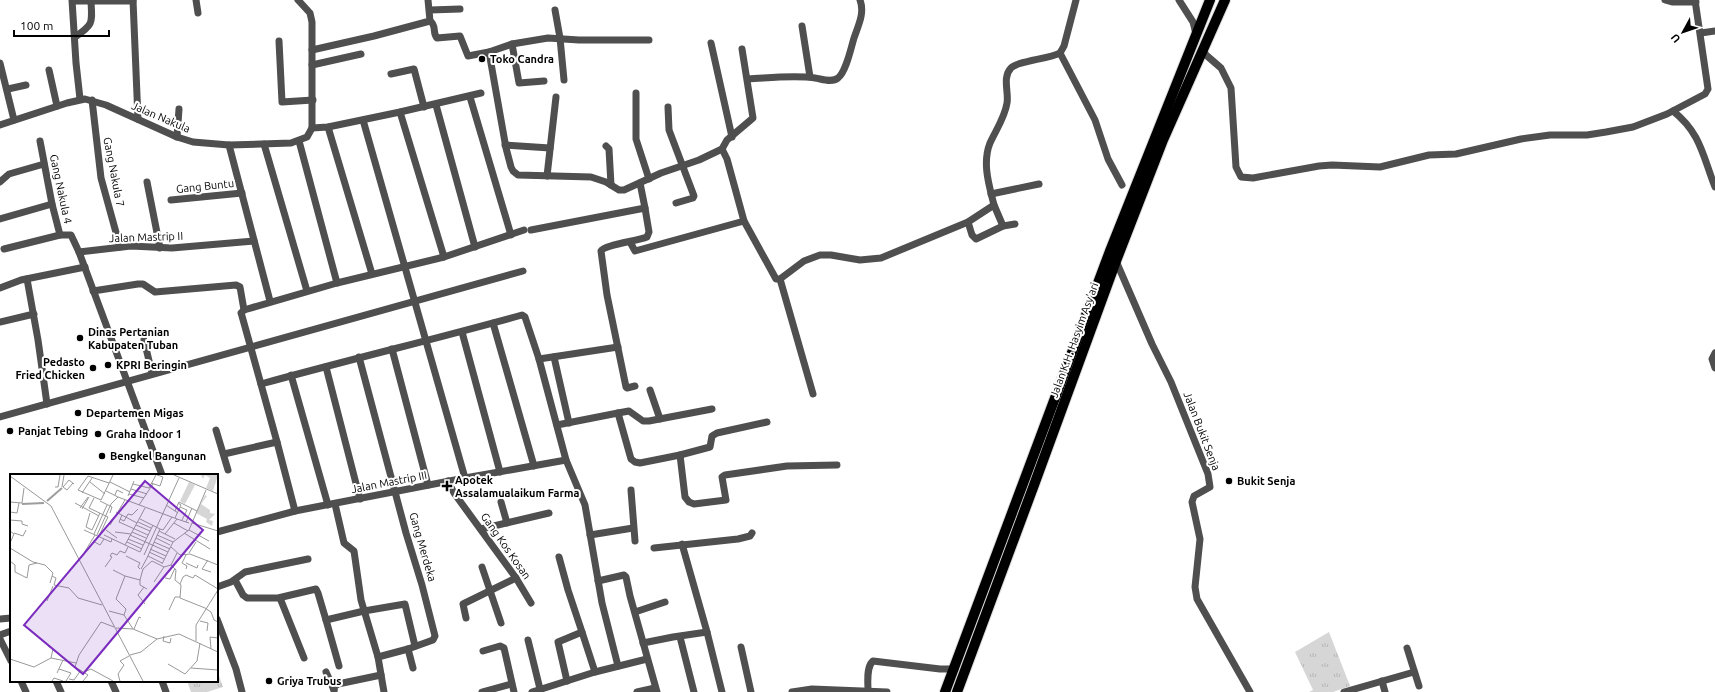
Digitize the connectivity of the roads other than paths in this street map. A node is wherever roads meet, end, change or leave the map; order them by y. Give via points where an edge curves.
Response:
1 (133, 0) edge
2 (196, 0) edge
3 (298, 0) edge
4 (428, 0) edge
5 (860, 0) edge
6 (1076, 0) edge
7 (1178, 0) edge
8 (1210, 0) edge
9 (1225, 0) edge
10 (1665, 0) edge
11 (73, 1) edge
12 (91, 1) edge
13 (1695, 1) edge
14 (460, 9) dead end
15 (430, 10) junction
16 (555, 10) dead end
17 (198, 13) dead end
18 (430, 21) junction
19 (802, 26) dead end
20 (1715, 31) edge
21 (1701, 33) junction
22 (1196, 34) junction
23 (75, 37) junction
24 (560, 38) junction
25 (649, 40) dead end
26 (279, 41) dead end
27 (711, 43) dead end
28 (512, 44) junction
29 (742, 49) dead end
30 (312, 50) junction
31 (1203, 50) junction
32 (489, 52) junction
33 (1060, 53) junction
34 (361, 54) dead end
35 (0, 63) edge
36 (312, 65) junction
37 (49, 70) dead end
38 (391, 74) dead end
39 (810, 78) junction
40 (748, 79) junction
41 (564, 80) dead end
42 (544, 81) dead end
43 (26, 85) dead end
44 (8, 90) junction
45 (481, 93) dead end
46 (636, 93) dead end
47 (470, 96) junction
48 (556, 97) dead end
49 (80, 99) junction
50 (92, 100) junction
51 (313, 100) junction
52 (436, 105) junction
53 (57, 106) junction
54 (424, 107) junction
55 (668, 107) dead end
56 (179, 110) dead end
57 (1673, 111) junction
58 (400, 112) junction
59 (138, 119) junction
60 (14, 120) junction
61 (363, 120) junction
62 (0, 125) edge
63 (328, 126) junction
64 (312, 128) junction
65 (177, 137) junction
66 (732, 137) junction
67 (40, 141) dead end
68 (299, 141) junction
69 (264, 144) junction
70 (229, 145) junction
71 (505, 145) junction
72 (606, 146) dead end
73 (550, 148) junction
74 (722, 149) junction
75 (44, 164) junction
76 (682, 167) junction
77 (547, 176) junction
78 (649, 179) junction
79 (0, 182) edge
80 (147, 182) dead end
81 (640, 183) junction
82 (1039, 184) dead end
83 (611, 185) junction
84 (1122, 185) dead end
85 (1715, 187) edge
86 (242, 193) junction
87 (991, 194) junction
88 (171, 200) dead end
89 (676, 203) dead end
90 (52, 204) junction
91 (994, 205) junction
92 (644, 208) junction
93 (0, 219) edge
94 (744, 221) junction
95 (968, 222) junction
96 (1015, 224) dead end
97 (1003, 226) junction
98 (60, 235) junction
99 (511, 235) junction
100 (254, 241) junction
101 (630, 242) junction
102 (120, 247) junction
103 (475, 247) junction
104 (160, 248) junction
105 (4, 249) dead end
106 (79, 252) junction
107 (444, 256) junction
108 (1116, 261) junction
109 (405, 266) junction
110 (85, 267) junction
111 (523, 271) dead end
112 (372, 274) junction
113 (27, 279) junction
114 (780, 279) junction
115 (337, 283) junction
116 (0, 288) edge
117 (93, 291) junction
118 (307, 291) junction
119 (414, 300) junction
120 (270, 302) junction
121 (244, 310) junction
122 (34, 314) junction
123 (0, 322) edge
124 (493, 323) junction
125 (462, 332) junction
126 (144, 340) dead end
127 (426, 340) junction
128 (618, 346) junction
129 (250, 347) junction
130 (392, 349) junction
131 (1715, 353) edge
132 (359, 357) junction
133 (554, 357) junction
134 (540, 359) junction
135 (326, 367) junction
136 (1715, 368) edge
137 (152, 374) junction
138 (291, 375) junction
139 (126, 380) junction
140 (261, 384) junction
141 (635, 386) dead end
142 (650, 390) dead end
143 (813, 394) dead end
144 (47, 404) junction
145 (712, 409) dead end
146 (618, 412) junction
147 (0, 417) edge
148 (660, 419) junction
149 (767, 422) dead end
150 (569, 423) junction
151 (557, 425) junction
152 (216, 430) dead end
153 (277, 442) junction
154 (224, 454) junction
155 (680, 455) junction
156 (566, 460) junction
157 (837, 465) dead end
158 (534, 466) junction
159 (228, 470) dead end
160 (500, 472) junction
161 (162, 474) edge
162 (465, 478) junction
163 (448, 481) junction
164 (428, 485) junction
165 (631, 490) dead end
166 (395, 492) junction
167 (360, 499) junction
168 (501, 502) dead end
169 (335, 504) junction
170 (328, 505) junction
171 (294, 512) junction
172 (550, 513) dead end
173 (507, 523) junction
174 (633, 528) junction
175 (481, 529) junction
176 (218, 532) edge
177 (752, 533) dead end
178 (590, 535) junction
179 (635, 541) dead end
180 (682, 544) junction
181 (654, 548) dead end
182 (559, 557) dead end
183 (308, 559) dead end
184 (482, 567) dead end
185 (516, 578) junction
186 (235, 580) junction
187 (598, 581) junction
188 (218, 587) edge
189 (491, 591) junction
190 (280, 598) junction
191 (665, 602) dead end
192 (531, 603) dead end
193 (364, 611) junction
194 (635, 612) junction
195 (10, 618) edge
196 (466, 618) dead end
197 (0, 619) edge
198 (326, 620) junction
199 (218, 622) edge
200 (501, 623) dead end
201 (10, 631) edge
202 (582, 632) junction
203 (707, 632) junction
204 (0, 635) edge
205 (680, 636) junction
206 (0, 639) edge
207 (528, 640) dead end
208 (643, 643) junction
209 (415, 646) junction
210 (741, 647) dead end
211 (1407, 648) dead end
212 (408, 649) junction
213 (483, 652) dead end
214 (378, 657) junction
215 (304, 658) dead end
216 (10, 659) edge
217 (647, 659) junction
218 (339, 666) dead end
219 (618, 666) junction
220 (413, 668) dead end
221 (954, 669) junction
222 (326, 672) dead end
223 (595, 672) junction
224 (1414, 672) junction
225 (381, 675) junction
226 (567, 681) junction
227 (1382, 681) junction
228 (21, 682) edge
229 (56, 682) edge
230 (111, 682) edge
231 (162, 682) edge
232 (511, 684) junction
233 (1419, 686) dead end
234 (540, 689) junction
235 (656, 690) edge
236 (334, 691) edge
237 (868, 691) edge
238 (1348, 691) edge
239 (26, 692) edge
240 (61, 692) edge
241 (116, 692) edge
242 (166, 692) edge
243 (242, 692) edge
244 (384, 692) edge
245 (482, 692) edge
246 (514, 692) edge
247 (532, 692) edge
248 (637, 692) edge
249 (694, 692) edge
250 (722, 692) edge
251 (751, 692) edge
252 (792, 692) edge
253 (887, 692) edge
254 (945, 692) edge
255 (957, 692) edge
256 (1250, 692) edge
257 (1385, 692) edge

1 - 12 street
1 - 59 street
2 - 17 street
3 - 30 street via 311,16
4 - 15 street
5 - 39 street via 862,14 841,75 835,80
6 - 33 street
7 - 22 street via 1193,22
8 - 22 highway, Jalan K.H. Hasyim Asy'ari
9 - 31 highway, Jalan K.H. Hasyim Asy'ari
10 - 13 street
11 - 12 street
11 - 23 street
12 - 23 street via 92,21
13 - 21 street
14 - 15 street
15 - 18 street
16 - 24 street
18 - 30 street
18 - 32 street via 434,23 437,38 460,36 468,56
19 - 39 street
20 - 21 street
21 - 57 street via 1708,89 1705,94
22 - 221 highway, Jalan K.H. Hasyim Asy'ari via 1110,251
23 - 49 street
24 - 25 street
24 - 28 street
24 - 41 street
26 - 51 street via 282,102
27 - 66 street
28 - 32 street
28 - 42 street via 519,83
29 - 40 street
30 - 36 street
31 - 57 street via 1221,68 1231,88 1236,167 1241,176 1246,178 1319,166 1385,166 1424,156 1456,154 1521,139 1550,135 1587,135 1633,126
31 - 108 highway, Jalan K.H. Hasyim Asy'ari
32 - 71 street
33 - 84 street via 1095,120 1108,159
33 - 87 street via 1010,68 1006,85 1007,103 987,155
34 - 36 street
35 - 44 street
36 - 51 street
37 - 53 street
38 - 54 street via 414,69
39 - 40 street
40 - 66 street via 753,118
43 - 44 street
44 - 60 street
45 - 47 street
46 - 78 street via 636,139
47 - 52 street
47 - 99 street
48 - 73 street
49 - 50 street, Jalan Nakula
49 - 53 street, Jalan Nakula
50 - 59 street, Jalan Nakula
50 - 102 street, Gang Nakula 7 via 101,178
51 - 64 street
52 - 54 street
52 - 103 street
53 - 60 street, Jalan Nakula
54 - 58 street
55 - 76 street via 669,130
56 - 65 street
57 - 85 street via 1684,119 1692,131 1706,158
58 - 61 street
58 - 107 street
59 - 65 street, Jalan Nakula
60 - 62 street, Jalan Nakula
61 - 63 street
61 - 109 street
63 - 64 street
63 - 112 street
64 - 68 street via 309,136
65 - 70 street, Jalan Nakula via 193,142
66 - 74 street
67 - 75 street, Gang Nakula 4
68 - 69 street, Jalan Nakula
68 - 115 street
69 - 70 street, Jalan Nakula
69 - 118 street
70 - 86 street
71 - 73 street
71 - 77 street via 511,167 516,174
72 - 83 street via 609,149
73 - 77 street
74 - 76 street
74 - 94 street
75 - 79 street via 9,174
75 - 90 street, Gang Nakula 4
76 - 78 street
76 - 89 street via 694,197
77 - 83 street via 591,177
78 - 81 street
80 - 104 street
81 - 83 street via 622,190
81 - 92 street
82 - 87 street
86 - 88 street, Gang Buntu
86 - 100 street
87 - 91 street
90 - 93 street
90 - 98 street, Gang Nakula 4
91 - 95 street
91 - 97 street
92 - 99 street
92 - 101 street via 648,234 644,238
94 - 101 street via 635,251
94 - 114 street via 774,278
95 - 97 street via 975,239
95 - 114 street via 874,260 849,260 820,255 804,261
96 - 97 street
98 - 105 street
98 - 106 street, Gang Nakula 4 via 71,235
99 - 103 street
100 - 104 street, Jalan Mastrip II
100 - 120 street
101 - 128 street via 604,248 601,252
102 - 104 street, Jalan Mastrip II
102 - 106 street, Jalan Mastrip II
103 - 107 street
106 - 110 street
107 - 109 street
108 - 255 highway, Jalan K.H. Hasyim Asy'ari
108 - 256 street, Jalan Bukit Senja via 1171,382 1208,474 1210,487 1194,496 1192,502 1200,544 1196,593 1200,605
109 - 112 street
109 - 119 street
110 - 113 street
110 - 117 street
111 - 119 street
112 - 115 street
113 - 116 street
113 - 122 street
114 - 143 street
115 - 118 street
117 - 121 street via 138,284 143,284 155,292 236,285 242,292
117 - 139 street
118 - 120 street
119 - 127 street
119 - 129 street
120 - 121 street
121 - 129 street via 241,313
122 - 123 street
122 - 144 street
124 - 125 street
124 - 134 street via 522,315 526,317
124 - 158 street
125 - 127 street
125 - 160 street
126 - 137 street
127 - 130 street
127 - 162 street
128 - 133 street
128 - 141 street via 626,387
129 - 137 street
129 - 140 street
130 - 132 street
130 - 164 street
131 - 136 street via 1712,359
132 - 135 street
132 - 166 street, Gang Merdeka
133 - 134 street
133 - 150 street
134 - 151 street
135 - 138 street
135 - 167 street
137 - 139 street
138 - 140 street
138 - 170 street
139 - 144 street
139 - 161 street
140 - 153 street
142 - 148 street
144 - 147 street
145 - 148 street
146 - 148 street via 628,411 643,421
146 - 150 street
146 - 155 street via 631,459 635,462
149 - 155 street via 717,433 712,436 710,446
150 - 151 street
151 - 156 street
152 - 154 street
153 - 154 street
153 - 171 street
154 - 159 street
155 - 157 street via 685,497 694,504 726,500 722,477 725,475 787,466
156 - 158 street, Jalan Mastrip III
156 - 178 street via 583,498
158 - 160 street, Jalan Mastrip III
160 - 162 street, Jalan Mastrip III
162 - 163 street, Jalan Mastrip III
163 - 164 street, Jalan Mastrip III
163 - 175 street, Gang Kos Kosan
164 - 166 street, Jalan Mastrip III
165 - 174 street
166 - 167 street, Jalan Mastrip III
166 - 209 street, Gang Merdeka via 434,639
167 - 169 street, Jalan Mastrip III
168 - 173 street
169 - 170 street, Jalan Mastrip III
169 - 193 street via 344,542 354,551
170 - 171 street, Jalan Mastrip III
171 - 176 street, Jalan Mastrip III
172 - 173 street
173 - 175 street
174 - 178 street
174 - 179 street
175 - 185 street, Gang Kos Kosan
177 - 180 street via 738,539
178 - 187 street
180 - 181 street
180 - 203 street
182 - 202 street
183 - 186 street via 245,572
184 - 189 street
185 - 189 street
185 - 192 street, Gang Kos Kosan
186 - 188 street
186 - 190 street via 246,598
187 - 194 street via 624,575
187 - 219 street
189 - 196 street via 464,604
189 - 200 street
190 - 198 street via 316,589
190 - 215 street
191 - 194 street
193 - 198 street
193 - 209 street via 404,604
193 - 214 street
194 - 208 street
195 - 197 street
198 - 218 street
199 - 243 street
201 - 204 street
202 - 223 street
202 - 226 street via 558,642
203 - 205 street
203 - 250 street
205 - 208 street
205 - 249 street
206 - 216 street
207 - 234 street
208 - 217 street
209 - 212 street
210 - 251 street
211 - 224 street
212 - 214 street
212 - 220 street
213 - 232 street via 500,646 504,648
214 - 225 street
217 - 219 street
217 - 235 street
219 - 223 street
221 - 237 street via 873,661 868,672
221 - 254 highway, Jalan K.H. Hasyim Asy'ari
222 - 236 street
223 - 226 street
224 - 227 street
224 - 233 street
225 - 236 street via 336,685
225 - 244 street
226 - 234 street
227 - 238 street
227 - 257 street
228 - 239 street
229 - 240 street
230 - 241 street
231 - 242 street
232 - 245 street
232 - 246 street
234 - 247 street
235 - 248 street
237 - 252 street via 812,689
237 - 253 street

